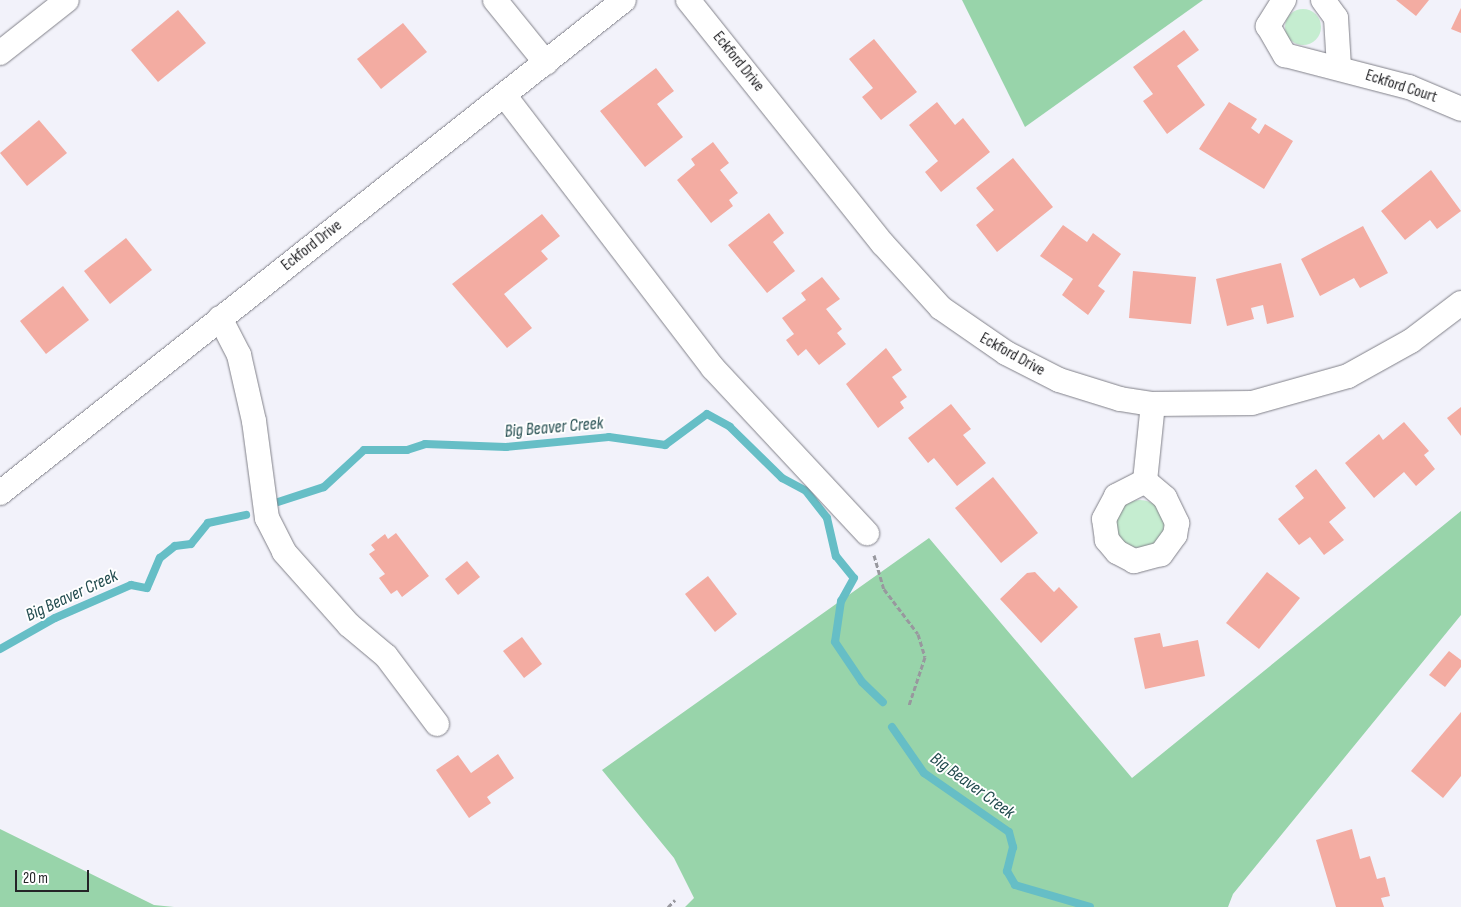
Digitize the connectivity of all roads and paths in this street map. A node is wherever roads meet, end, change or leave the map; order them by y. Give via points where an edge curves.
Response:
1 (67, 0) edge
2 (495, 0) edge
3 (624, 0) edge
4 (688, 0) edge
5 (1284, 0) edge
6 (1323, 0) edge
7 (0, 53) edge
8 (546, 63) junction
9 (1339, 67) junction
10 (506, 96) junction
11 (1461, 109) edge
12 (1461, 303) edge
13 (220, 318) junction
14 (1153, 404) junction
15 (1145, 481) dead end
16 (0, 493) edge
17 (867, 532) joint
18 (909, 704) dead end
19 (437, 724) dead end
20 (675, 900) dead end
21 (668, 907) edge

1 - 7 street
2 - 8 street
3 - 8 street, Eckford Drive
4 - 14 street, Eckford Drive via 883,244 941,308 1033,368 1090,391
5 - 9 street, Eckford Court via 1268,26 1277,48 1298,60
6 - 9 street via 1336,18
8 - 10 street, Eckford Drive
9 - 11 street, Eckford Court via 1409,87
10 - 13 street, Eckford Drive
10 - 17 street via 713,368 829,487
12 - 14 street, Eckford Drive via 1377,362 1324,385 1252,403
13 - 16 street, Eckford Drive
13 - 19 street via 239,355 254,421 267,518 284,552 350,625 386,656
14 - 15 street
17 - 18 path via 884,589 918,634 925,657
20 - 21 path

